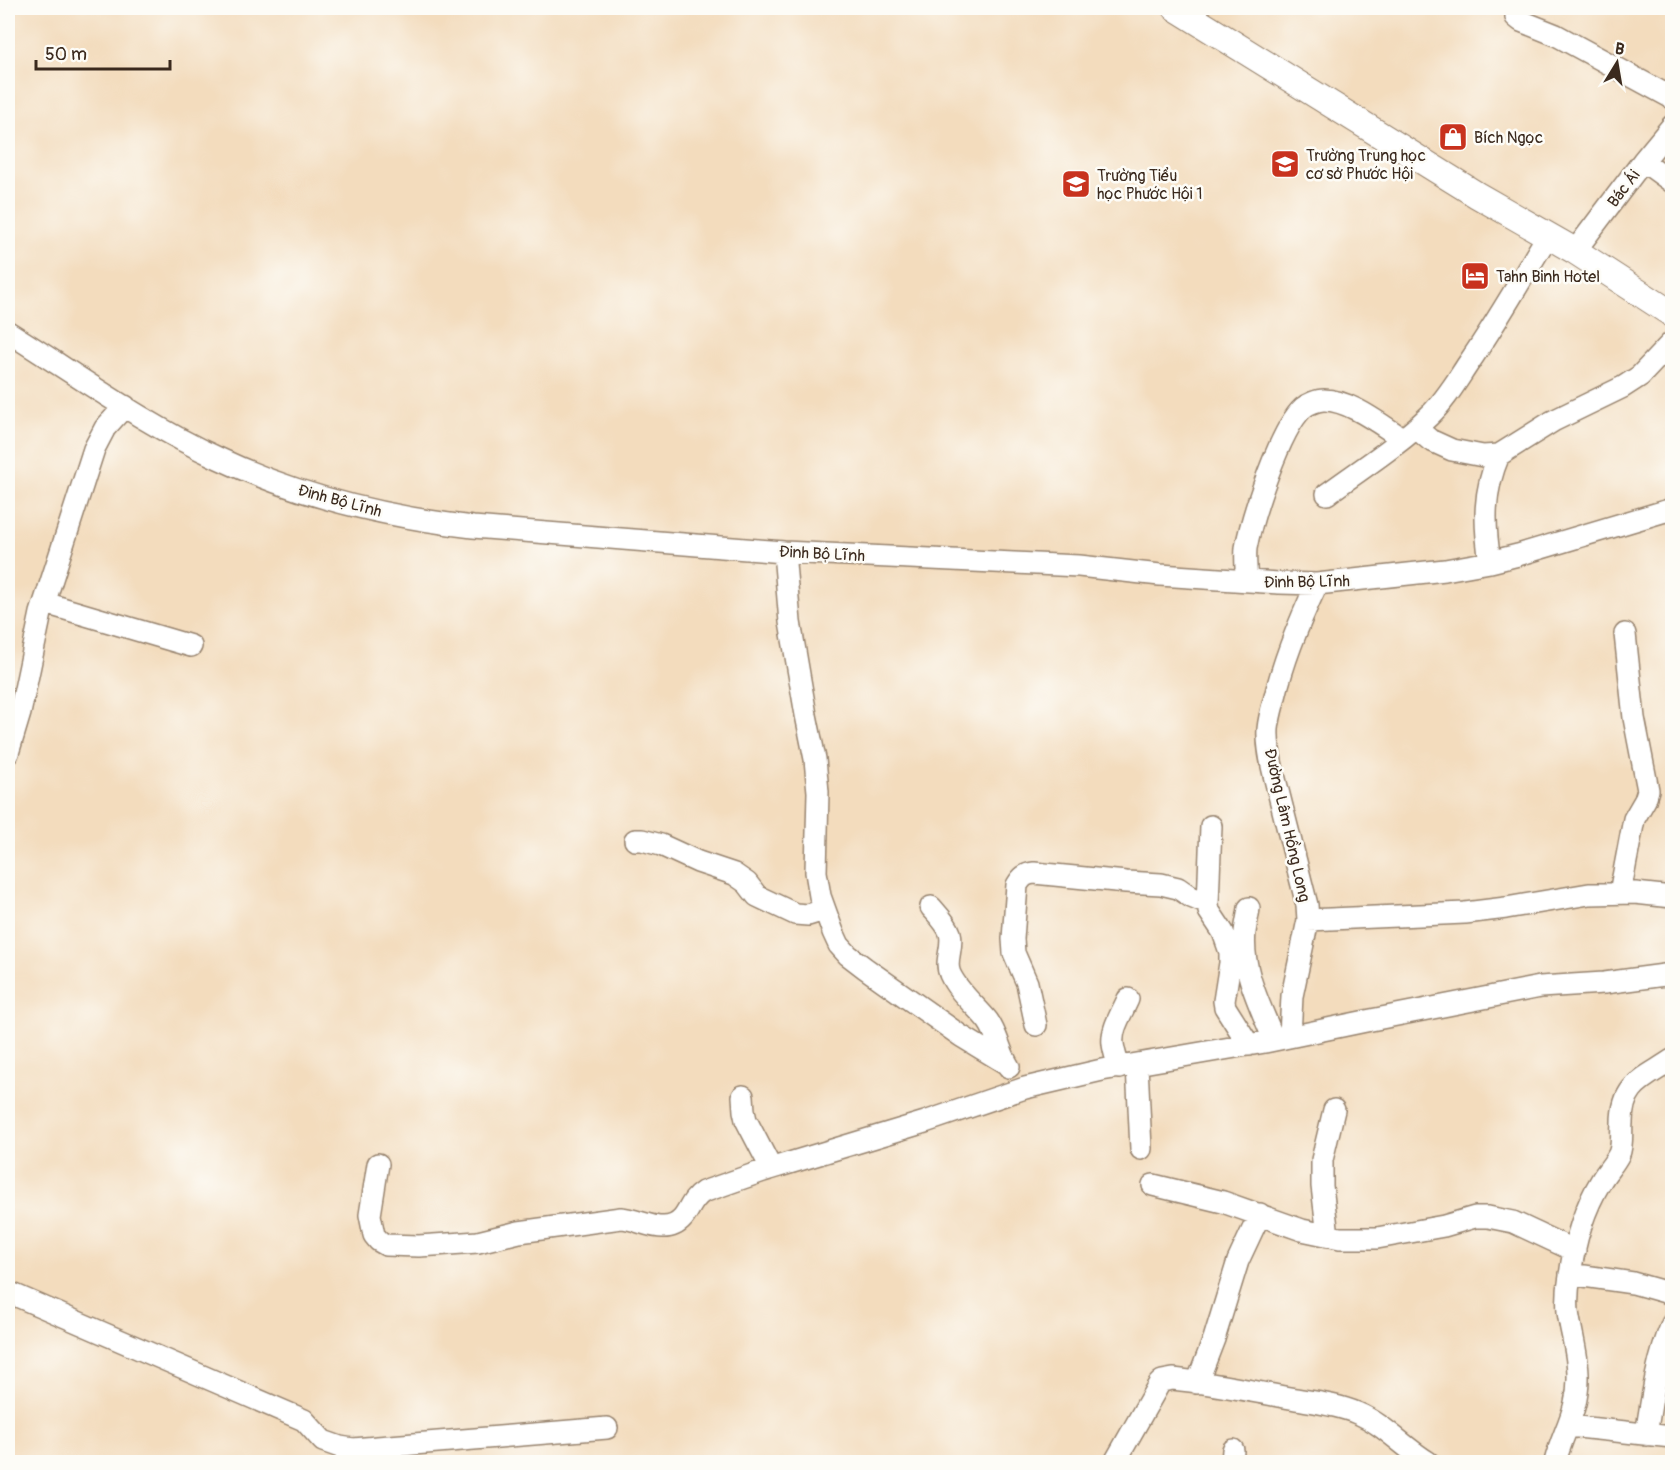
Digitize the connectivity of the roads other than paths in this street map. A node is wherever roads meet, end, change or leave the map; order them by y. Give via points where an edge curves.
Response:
1 (1176, 8) edge
2 (1520, 8) edge
3 (1672, 98) edge
4 (1672, 126) edge
5 (1643, 162) junction
6 (1672, 182) edge
7 (1548, 235) junction
8 (1575, 251) junction
9 (1672, 314) edge
10 (8, 332) edge
11 (1672, 342) edge
12 (125, 406) junction
13 (1409, 433) junction
14 (1499, 455) junction
15 (1327, 494) dead end
16 (1672, 509) edge
17 (784, 552) junction
18 (1490, 562) junction
19 (1247, 580) junction
20 (1317, 584) junction
21 (45, 603) junction
22 (1625, 634) dead end
23 (191, 646) dead end
24 (8, 753) edge
25 (1211, 826) dead end
26 (635, 840) dead end
27 (1620, 893) junction
28 (1672, 897) edge
29 (1208, 904) junction
30 (932, 907) dead end
31 (1249, 908) dead end
32 (824, 910) junction
33 (1308, 920) junction
34 (1672, 974) edge
35 (1128, 999) dead end
36 (1036, 1025) dead end
37 (1282, 1038) junction
38 (1249, 1045) junction
39 (1672, 1060) edge
40 (1007, 1064) junction
41 (1128, 1066) junction
42 (1024, 1088) junction
43 (743, 1095) dead end
44 (1334, 1110) dead end
45 (1141, 1149) dead end
46 (378, 1164) dead end
47 (771, 1168) junction
48 (1153, 1185) dead end
49 (1260, 1214) junction
50 (1328, 1236) junction
51 (1575, 1251) junction
52 (1570, 1274) junction
53 (8, 1292) edge
54 (1672, 1294) edge
55 (1672, 1324) edge
56 (1197, 1383) junction
57 (1569, 1426) junction
58 (607, 1428) dead end
59 (1646, 1435) junction
60 (1672, 1437) edge
61 (1423, 1461) edge
62 (1115, 1462) edge
63 (1555, 1462) edge

1 - 7 main road
2 - 3 street via 1516,17 1521,21 1556,35
4 - 5 street, Bác Ái
5 - 6 street
5 - 8 street, Bác Ái
7 - 8 main road
7 - 13 street via 1473,357 1431,414
8 - 9 main road
10 - 12 street, Đinh Bộ Lĩnh
11 - 14 street via 1640,376
12 - 17 street, Đinh Bộ Lĩnh via 156,426 257,475 330,499 404,517 473,527
12 - 21 street via 105,428 94,449
13 - 14 street via 1452,450
13 - 15 street
13 - 19 street via 1338,402 1324,400 1305,406 1274,459 1257,506 1246,548
14 - 18 street via 1486,504
16 - 18 street, Đinh Bộ Lĩnh
17 - 19 street, Đinh Bộ Lĩnh via 1079,566
17 - 32 street via 790,622 815,759 816,872
18 - 20 street, Đinh Bộ Lĩnh
19 - 20 street, Đinh Bộ Lĩnh
20 - 33 street, Đường Lâm Hồng Long via 1278,684 1268,732 1270,759 1302,880
21 - 23 street
21 - 24 street
22 - 27 street via 1634,718 1648,790 1634,819
25 - 29 street
26 - 32 street via 661,845 734,873 757,896 795,914
27 - 28 street
27 - 33 street via 1465,913
29 - 36 street via 1161,884 1034,873 1021,878 1014,914 1014,953 1027,983
29 - 38 street via 1230,952 1225,1007
30 - 40 street via 951,936 949,972 994,1030
31 - 37 street via 1245,933 1248,973
32 - 40 street via 839,945 848,955
33 - 37 street, Đường Lâm Hồng Long
34 - 37 street via 1540,987
35 - 41 street via 1115,1029 1113,1045
37 - 38 street
38 - 41 street
39 - 51 street via 1627,1095 1622,1111 1620,1153 1592,1197
40 - 42 street
41 - 42 street
41 - 45 street
42 - 47 street
43 - 47 street via 746,1120
44 - 50 street via 1322,1160
46 - 47 street via 371,1226 379,1241 398,1246 478,1242 519,1232 621,1218 665,1227 682,1218 703,1192
48 - 49 street
49 - 50 street
49 - 56 street via 1238,1261
50 - 51 street via 1377,1238 1488,1217 1513,1222
51 - 52 street
52 - 54 street via 1633,1283
52 - 57 street via 1568,1310 1578,1375
53 - 58 street via 304,1420 323,1441 340,1447
55 - 59 street via 1658,1363
56 - 61 street via 1358,1413 1391,1433
56 - 62 street via 1162,1381
57 - 59 street
57 - 63 street
59 - 60 street

